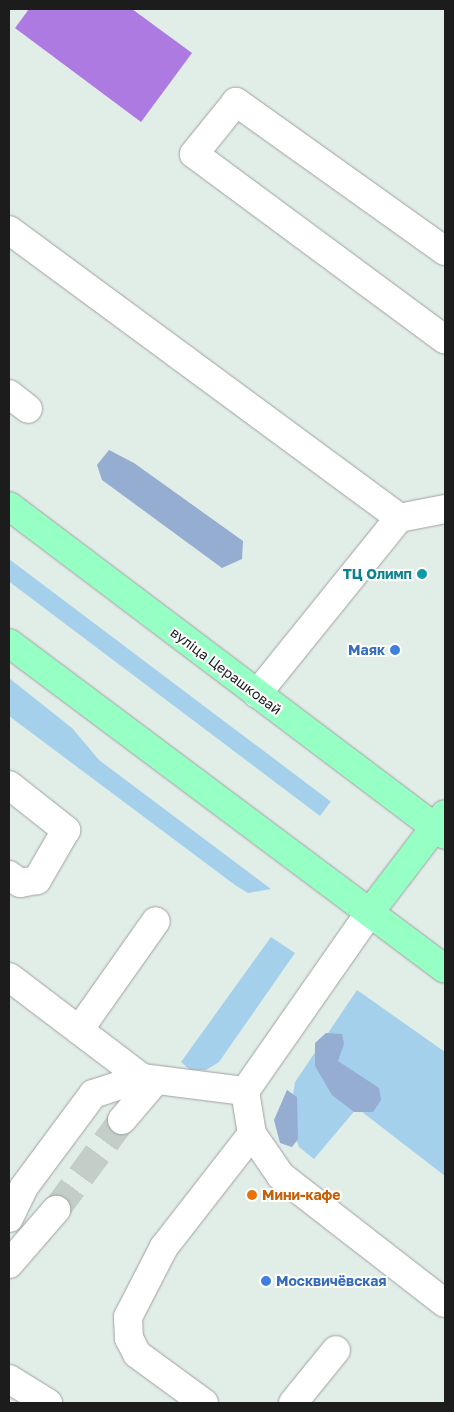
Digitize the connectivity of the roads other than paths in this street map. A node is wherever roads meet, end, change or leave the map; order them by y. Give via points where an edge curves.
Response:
1 (9, 230) edge
2 (445, 251) edge
3 (445, 340) edge
4 (9, 506) edge
5 (445, 509) edge
6 (399, 518) junction
7 (9, 643) edge
8 (257, 694) junction
9 (9, 785) edge
10 (442, 825) edge
11 (9, 875) edge
12 (370, 912) junction
13 (156, 921) dead end
14 (445, 969) edge
15 (9, 977) edge
16 (78, 1030) junction
17 (149, 1079) junction
18 (246, 1091) junction
19 (122, 1120) tunnel mouth
20 (252, 1134) junction
21 (56, 1210) tunnel mouth
22 (9, 1218) edge
23 (9, 1264) edge
24 (445, 1302) edge
25 (336, 1350) dead end
26 (9, 1379) edge
27 (48, 1403) edge
28 (204, 1403) edge
29 (293, 1403) edge

1 - 6 lane
2 - 3 lane via 236,102 194,154
4 - 8 main road, вуліца Церашковай
5 - 6 lane
6 - 8 lane
7 - 12 main road
8 - 10 main road, вуліца Церашковай
9 - 11 lane via 66,830 37,880 20,883
10 - 12 main road
12 - 14 main road
12 - 18 lane
13 - 16 lane
15 - 16 lane
16 - 17 lane
17 - 18 lane
17 - 19 lane
17 - 22 lane via 93,1094 24,1187
18 - 20 lane
20 - 24 lane via 281,1176
20 - 28 lane via 164,1247 128,1317 128,1338 137,1354
21 - 23 lane
25 - 29 lane
26 - 27 lane

